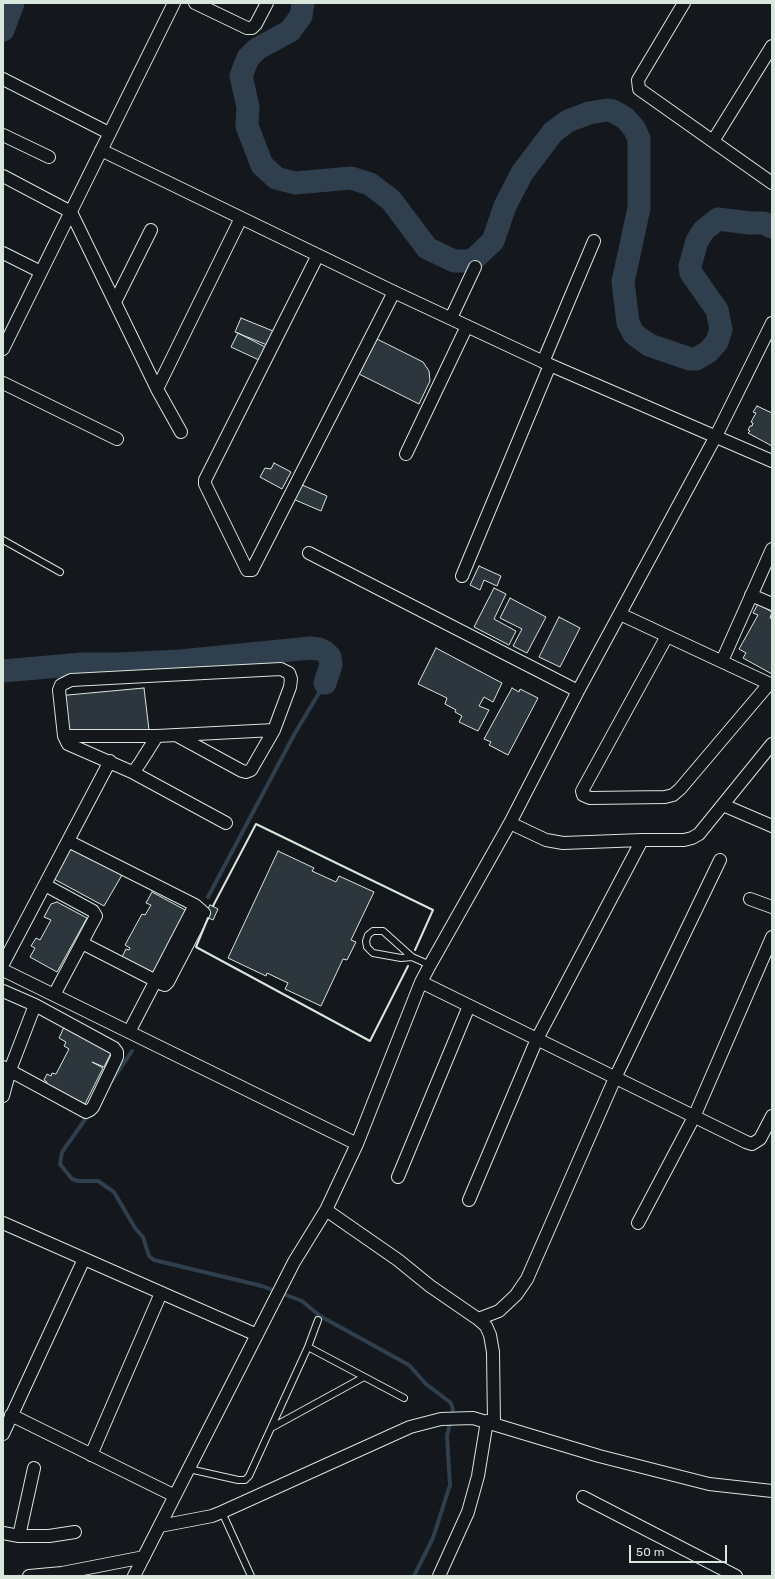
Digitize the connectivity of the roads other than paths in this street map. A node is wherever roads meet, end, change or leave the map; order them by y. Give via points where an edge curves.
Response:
1 (174, 3) edge
2 (195, 3) edge
3 (267, 3) edge
4 (684, 3) edge
5 (772, 46) edge
6 (3, 79) edge
7 (109, 133) junction
8 (3, 135) edge
9 (713, 142) junction
10 (101, 150) junction
11 (49, 158) dead end
12 (3, 176) edge
13 (772, 183) edge
14 (70, 212) junction
15 (241, 218) junction
16 (151, 230) dead end
17 (594, 241) dead end
18 (3, 253) edge
19 (318, 255) junction
20 (475, 267) dead end
21 (41, 272) junction
22 (394, 292) junction
23 (115, 302) junction
24 (451, 318) junction
25 (467, 326) junction
26 (771, 329) edge
27 (7, 332) edge
28 (3, 349) edge
29 (547, 364) junction
30 (3, 383) edge
31 (157, 389) junction
32 (181, 432) dead end
33 (716, 436) junction
34 (117, 440) dead end
35 (406, 454) dead end
36 (772, 461) edge
37 (3, 540) edge
38 (772, 549) edge
39 (309, 553) dead end
40 (60, 572) dead end
41 (462, 576) dead end
42 (751, 594) junction
43 (772, 604) edge
44 (620, 614) junction
45 (667, 636) junction
46 (722, 661) junction
47 (771, 684) edge
48 (578, 691) junction
49 (274, 730) junction
50 (176, 735) junction
51 (64, 736) junction
52 (157, 736) junction
53 (772, 744) edge
54 (110, 761) junction
55 (132, 772) junction
56 (722, 805) junction
57 (226, 823) dead end
58 (510, 823) junction
59 (772, 826) edge
60 (642, 840) junction
61 (68, 841) junction
62 (720, 860) dead end
63 (44, 885) junction
64 (750, 899) dead end
65 (772, 907) edge
66 (772, 937) edge
67 (82, 943) junction
68 (412, 957) junction
69 (767, 962) edge
70 (3, 964) edge
71 (430, 965) junction
72 (3, 970) edge
73 (155, 981) junction
74 (421, 982) junction
75 (3, 991) edge
76 (54, 995) junction
77 (67, 1001) junction
78 (35, 1005) junction
79 (469, 1006) junction
80 (58, 1019) junction
81 (129, 1032) junction
82 (537, 1039) junction
83 (7, 1069) edge
84 (615, 1078) junction
85 (3, 1096) edge
86 (772, 1116) edge
87 (694, 1117) junction
88 (357, 1144) junction
89 (398, 1177) dead end
90 (469, 1200) dead end
91 (326, 1210) junction
92 (3, 1223) edge
93 (638, 1223) dead end
94 (84, 1259) junction
95 (161, 1293) junction
96 (478, 1319) junction
97 (318, 1320) dead end
98 (257, 1335) junction
99 (308, 1347) junction
100 (364, 1377) junction
101 (404, 1398) dead end
102 (11, 1415) junction
103 (490, 1422) junction
104 (271, 1428) junction
105 (3, 1434) edge
106 (91, 1455) junction
107 (34, 1468) dead end
108 (189, 1469) junction
109 (772, 1491) edge
110 (175, 1496) junction
111 (583, 1497) dead end
112 (222, 1512) junction
113 (160, 1526) junction
114 (75, 1532) dead end
115 (3, 1533) edge
116 (19, 1536) junction
117 (144, 1557) junction
118 (29, 1576) edge
119 (134, 1576) edge
120 (251, 1576) edge
121 (439, 1576) edge
122 (736, 1576) edge

1 - 7 street
2 - 3 street via 247,28 252,28
4 - 9 street via 637,85
5 - 9 street
6 - 7 street
7 - 10 street
8 - 11 street
9 - 13 street
10 - 14 street
10 - 15 street
12 - 14 street
14 - 21 street
14 - 23 street
15 - 19 street
15 - 31 street
16 - 23 street
17 - 29 street
18 - 21 street
19 - 22 street
19 - 22 street via 205,480 247,570 252,570
20 - 24 street
21 - 27 street
22 - 24 street
23 - 31 street
24 - 25 street
25 - 29 street
25 - 35 street
26 - 33 street
27 - 28 street
29 - 33 street
29 - 41 street
30 - 34 street
31 - 32 street
33 - 36 street
33 - 44 street
37 - 40 lane
38 - 42 street
39 - 48 street
42 - 43 street
42 - 46 street
44 - 45 street
44 - 48 street
45 - 46 street
45 - 47 street via 582,790 583,795 590,798 674,795
46 - 47 street
48 - 58 street
49 - 50 street
49 - 50 street via 254,767 246,772
49 - 51 street via 291,679 288,673 281,669 71,680 61,685 59,690
50 - 52 street
51 - 52 street
51 - 54 street via 68,744
52 - 55 street
53 - 56 street
54 - 55 street
54 - 61 street
55 - 57 street
56 - 59 street
56 - 60 street via 699,834 692,838
58 - 60 street via 546,840 562,843
58 - 71 street
60 - 82 street
61 - 63 street
61 - 73 street via 195,905
62 - 84 street
63 - 67 street via 93,911 96,916
63 - 70 street
64 - 65 street
66 - 69 street
67 - 73 street
67 - 76 street
68 - 68 lane via 383,931 373,931 368,935 367,947 373,954
68 - 71 lane
69 - 87 street
71 - 74 street
72 - 76 street
73 - 81 street
74 - 79 street
74 - 88 street
75 - 78 street
76 - 77 street
77 - 80 street
77 - 81 street
78 - 80 street
78 - 83 street
79 - 82 street
79 - 89 street
80 - 83 street via 114,1048 117,1052 117,1057 90,1110 86,1112
81 - 88 street
82 - 84 street
82 - 90 street
83 - 85 street
84 - 87 street
84 - 96 street via 527,1279 516,1295 499,1311
86 - 87 street via 760,1139 752,1144
87 - 93 street
88 - 91 street
91 - 96 street via 398,1260 448,1300
91 - 98 street via 294,1262
92 - 94 street
94 - 95 street
94 - 102 street
95 - 98 street
95 - 106 street
96 - 103 street via 486,1326 493,1352
97 - 99 lane
98 - 108 street
99 - 100 lane
99 - 104 lane
100 - 101 lane
100 - 104 lane
102 - 105 street
102 - 106 street
103 - 109 street via 598,1456 709,1484
103 - 112 street via 473,1418 441,1419 410,1427
103 - 121 street via 468,1512
104 - 108 lane via 245,1480
106 - 110 street
107 - 116 street
108 - 110 street
110 - 113 street
111 - 122 street
112 - 113 street
112 - 120 lane
113 - 117 street
114 - 116 street via 49,1536
115 - 116 street
117 - 118 street via 62,1573
117 - 119 street

